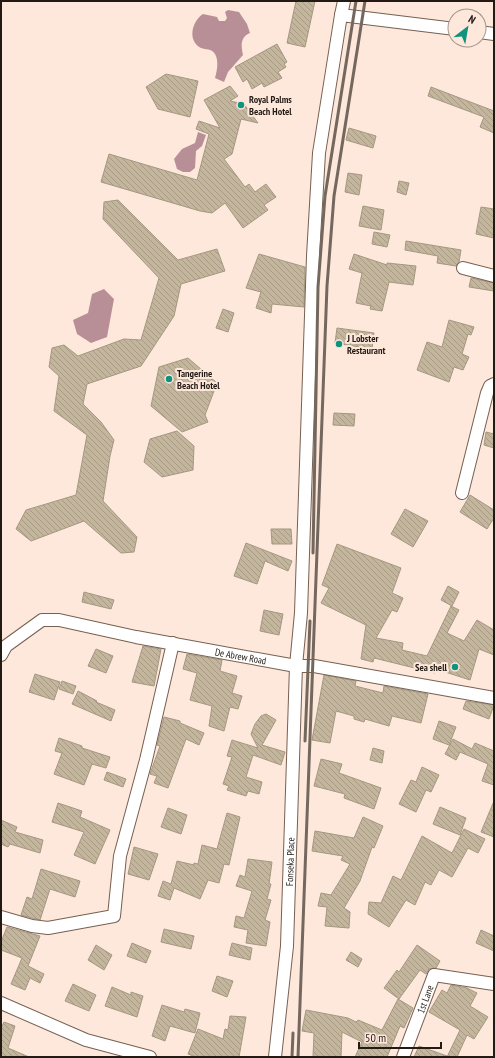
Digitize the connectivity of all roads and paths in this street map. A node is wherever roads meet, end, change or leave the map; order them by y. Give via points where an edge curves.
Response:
1 (344, 1) edge
2 (341, 15) junction
3 (447, 28) edge
4 (463, 268) dead end
5 (494, 276) edge
6 (494, 384) edge
7 (462, 493) dead end
8 (172, 643) junction
9 (1, 655) edge
10 (296, 666) junction
11 (494, 698) edge
12 (1, 917) edge
13 (494, 984) edge
14 (1, 1003) edge
15 (150, 1057) edge
16 (275, 1057) edge
17 (403, 1057) edge

1 - 2 street, Fonseka Place
2 - 3 street
2 - 10 street, Fonseka Place via 319,153
4 - 5 street
6 - 7 street via 487,393
8 - 9 street, De Abrew Road via 59,620 42,620 6,646
8 - 10 street, De Abrew Road
8 - 12 street via 146,760 120,856 114,916 48,928
10 - 11 street, De Abrew Road via 314,666
10 - 16 street, Fonseka Place via 287,946
13 - 17 street, 1st Lane via 434,975
14 - 15 street via 86,1040

